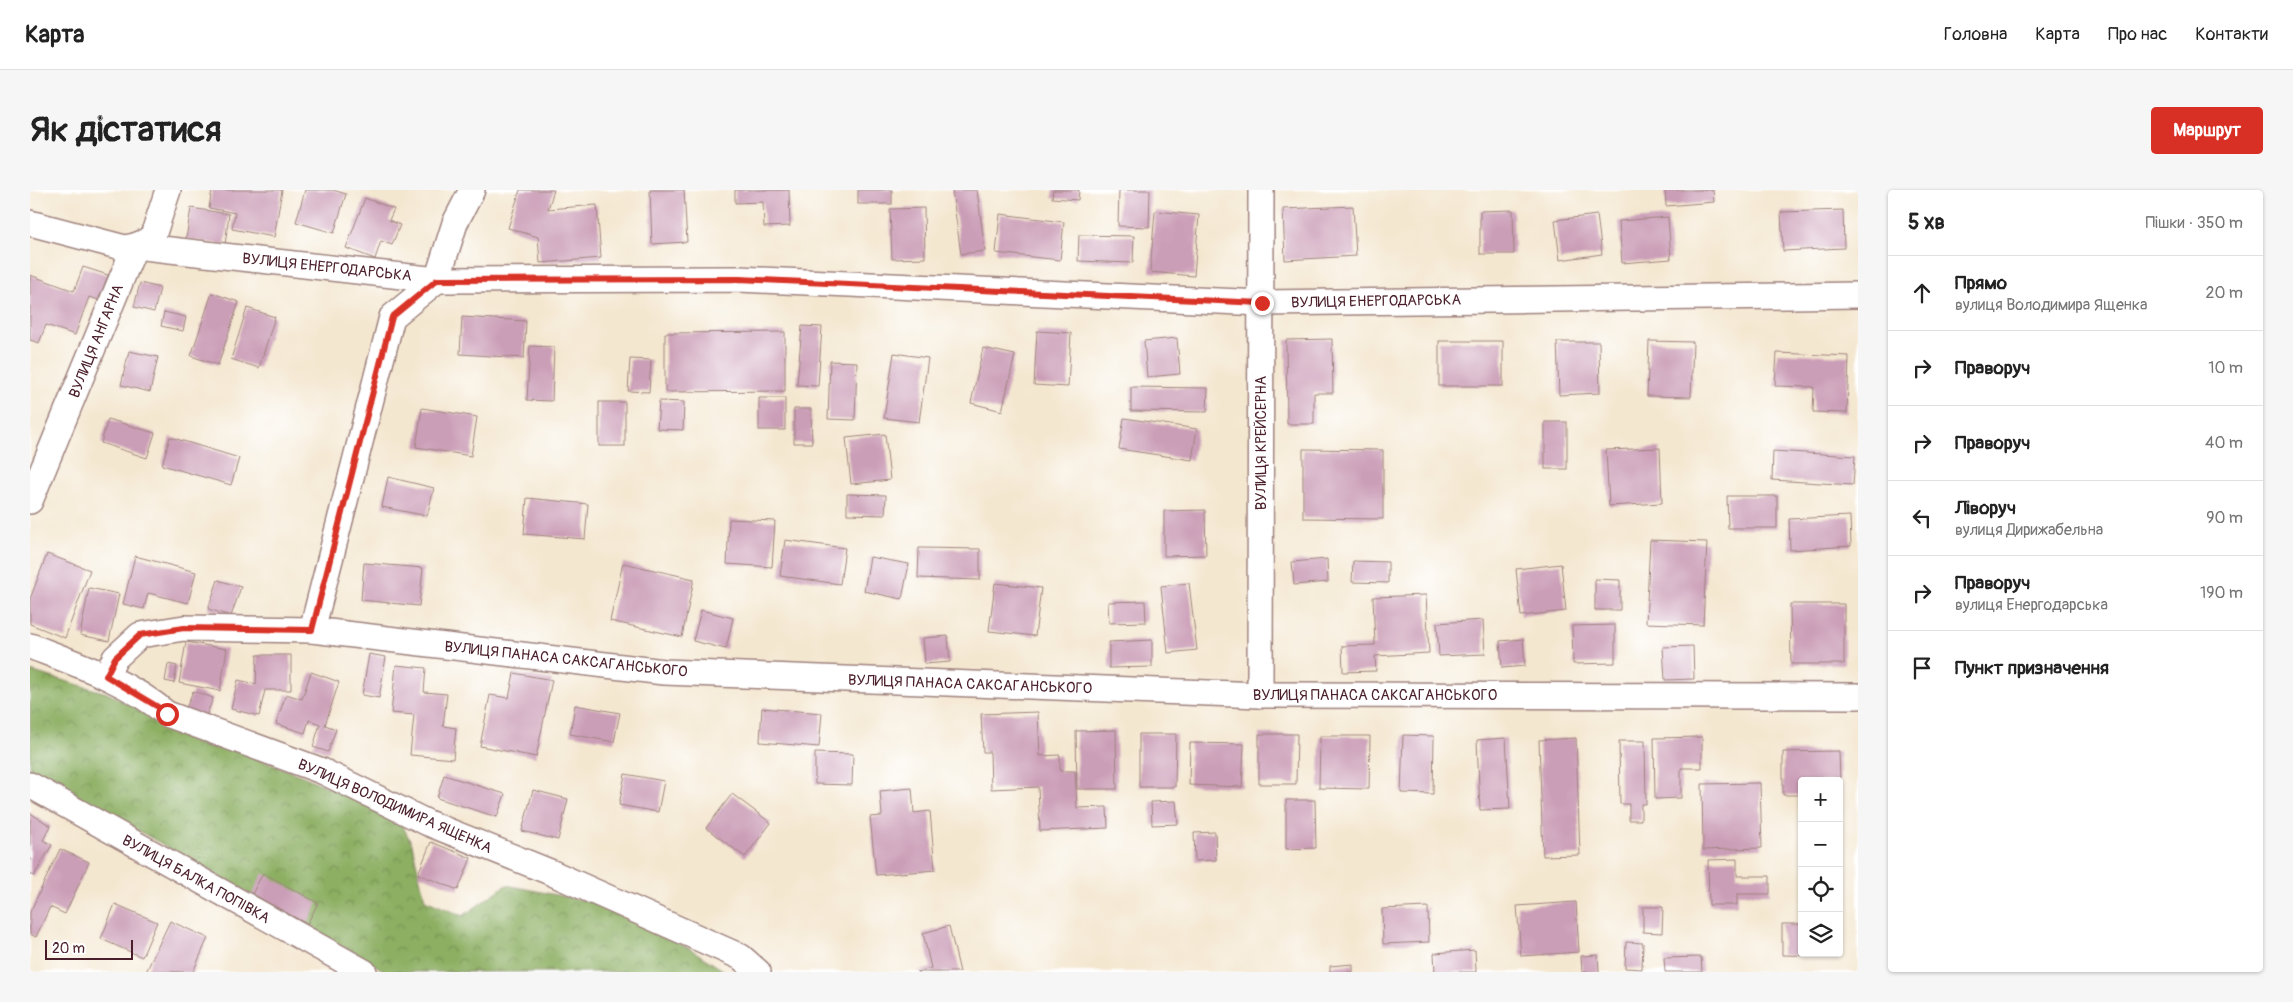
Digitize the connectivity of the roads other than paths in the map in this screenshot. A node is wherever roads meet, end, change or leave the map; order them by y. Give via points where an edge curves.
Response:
1 (168, 190) edge
2 (472, 190) edge
3 (1261, 190) edge
4 (30, 223) edge
5 (135, 246) junction
6 (437, 280) junction
7 (1858, 294) edge
8 (1262, 303) junction
9 (30, 501) edge
10 (312, 630) junction
11 (30, 646) edge
12 (106, 676) junction
13 (1260, 695) junction
14 (1858, 696) edge
15 (30, 784) edge
16 (364, 972) edge
17 (758, 972) edge

1 - 5 street via 152,240
2 - 6 street via 455,223
3 - 8 street, ВУЛИЦЯ КРЕЙСЕРНА
4 - 5 street, ВУЛИЦЯ ЕНЕРГОДАРСЬКА via 125,248
5 - 6 street, ВУЛИЦЯ ЕНЕРГОДАРСЬКА
5 - 9 street, ВУЛИЦЯ АНГАРНА
6 - 8 street, ВУЛИЦЯ ЕНЕРГОДАРСЬКА via 739,279
6 - 10 street via 392,317
7 - 8 street, ВУЛИЦЯ ЕНЕРГОДАРСЬКА
8 - 13 street, ВУЛИЦЯ КРЕЙСЕРНА
10 - 12 street, ВУЛИЦЯ ПАНАСА САКСАГАНСЬКОГО via 184,628 140,635 115,658
10 - 13 street, ВУЛИЦЯ ПАНАСА САКСАГАНСЬКОГО via 664,672
11 - 12 street, ВУЛИЦЯ ВОЛОДИМИРА ЯЩЕНКА
12 - 17 street, ВУЛИЦЯ ВОЛОДИМИРА ЯЩЕНКА via 167,714 322,771 428,823 550,872 741,957
13 - 14 street, ВУЛИЦЯ ПАНАСА САКСАГАНСЬКОГО
15 - 16 street, ВУЛИЦЯ БАЛКА ПОПІВКА

